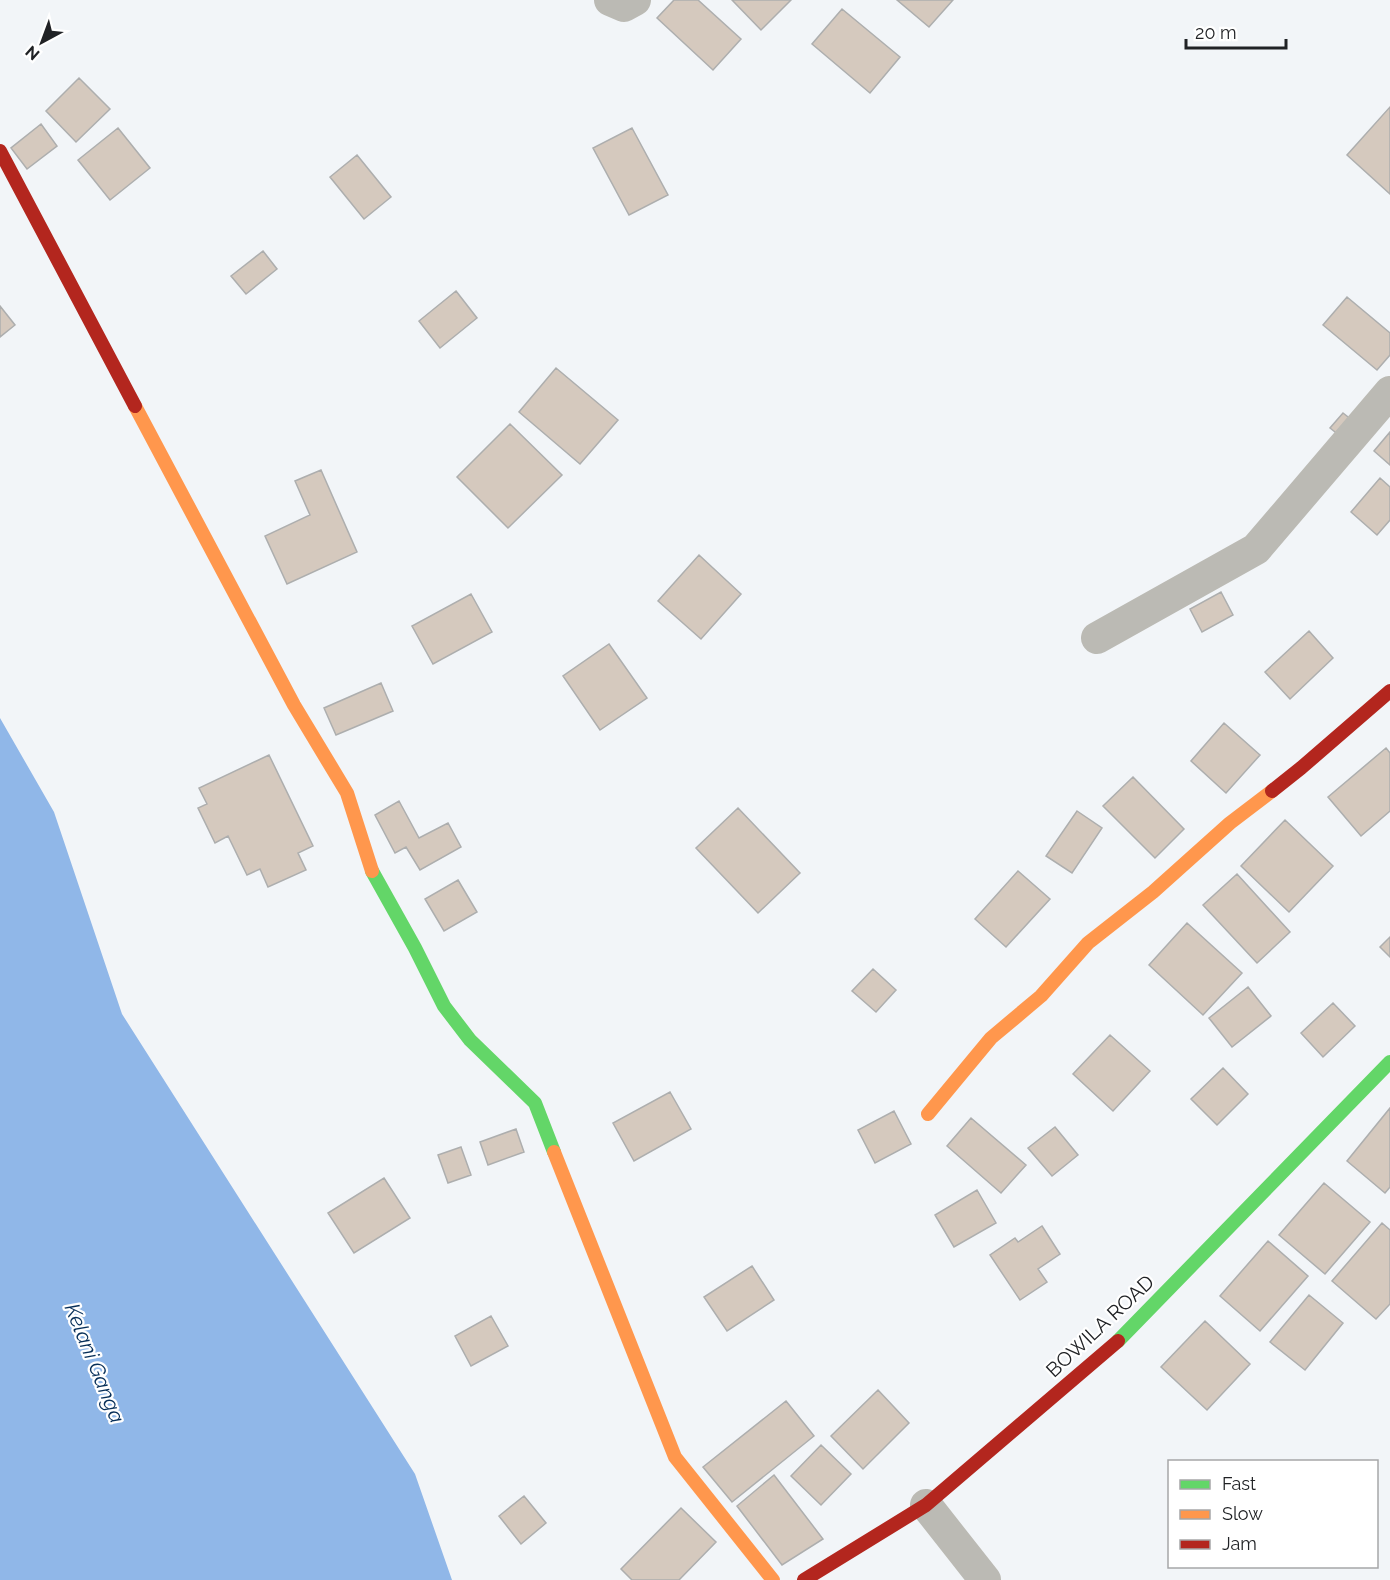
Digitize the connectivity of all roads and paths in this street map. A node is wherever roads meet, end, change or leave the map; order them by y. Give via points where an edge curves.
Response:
1 (610, 0) edge
2 (635, 0) edge
3 (0, 151) edge
4 (1390, 392) edge
5 (1097, 638) dead end
6 (1390, 691) edge
7 (1390, 1062) edge
8 (928, 1114) dead end
9 (926, 1505) junction
10 (773, 1580) edge
11 (804, 1580) edge
12 (985, 1580) edge

1 - 2 street via 624,6
3 - 10 street via 294,705 347,793 373,875 416,948 444,1006 470,1040 535,1103 675,1457
4 - 5 street via 1256,549
6 - 8 street via 1088,943 1041,996 991,1038
7 - 9 street, BOWILA ROAD via 1124,1336
9 - 11 street, BOWILA ROAD
9 - 12 street

